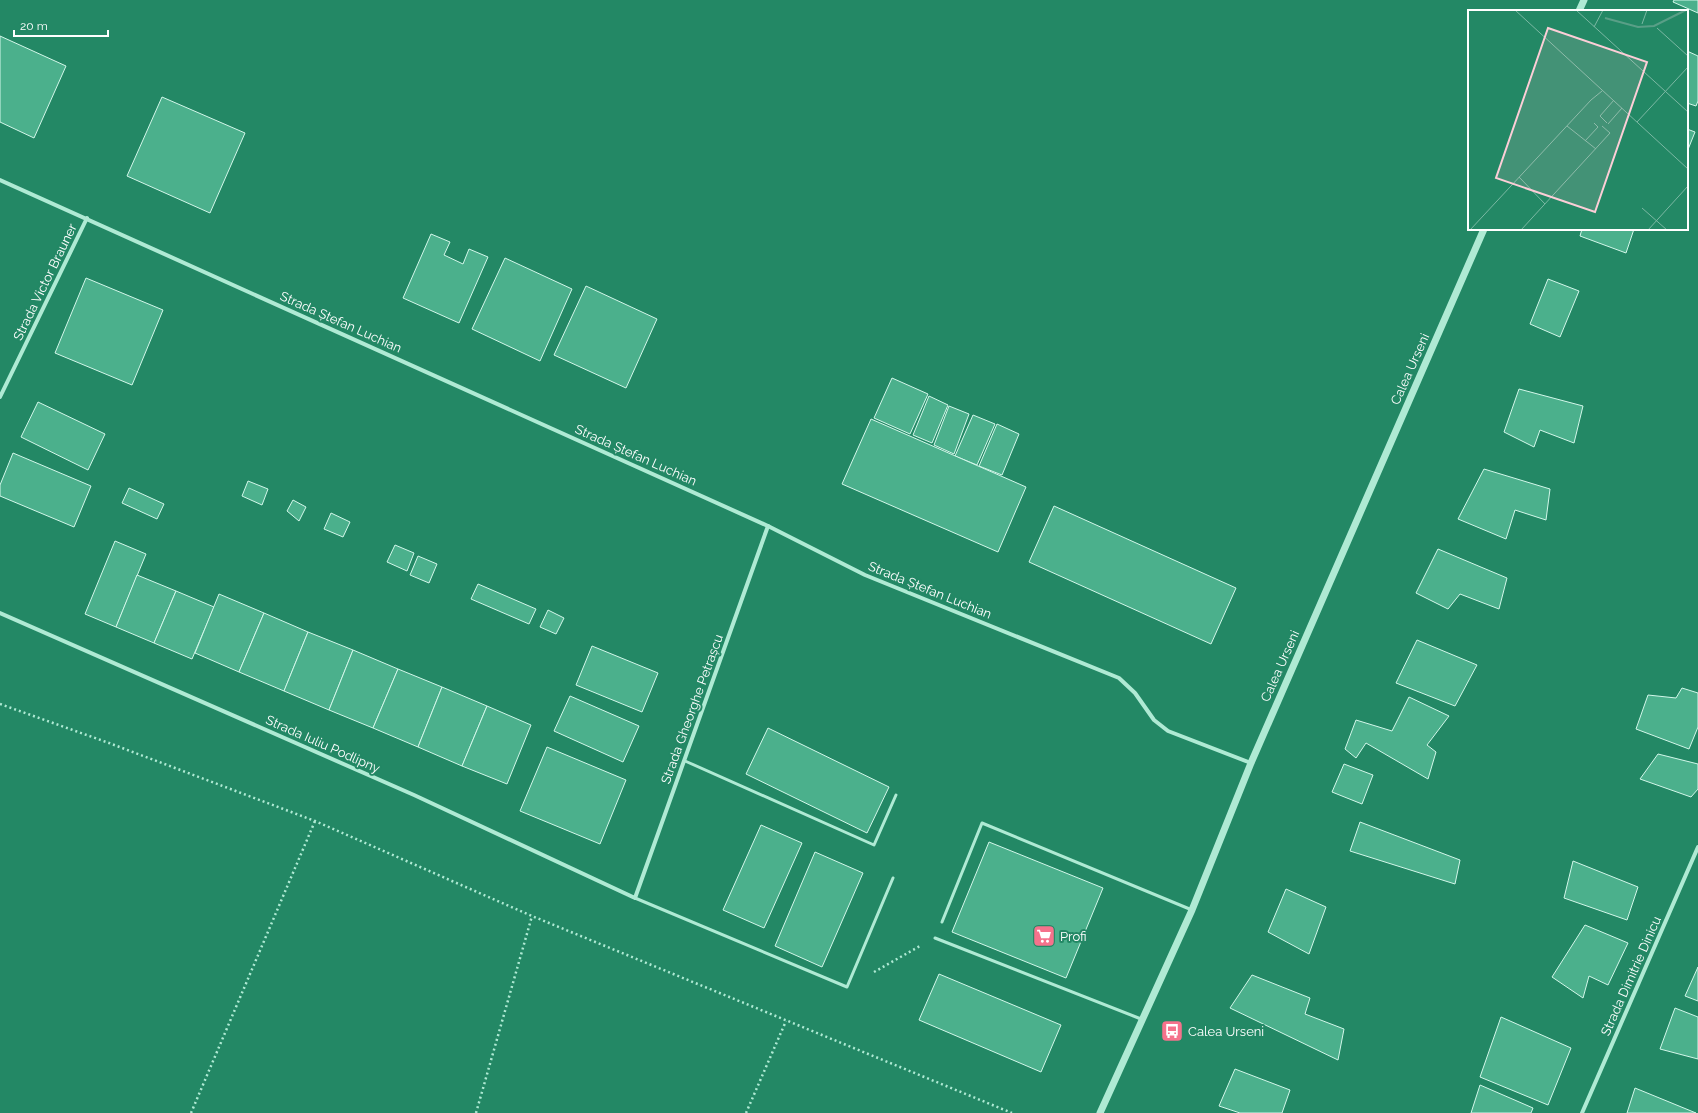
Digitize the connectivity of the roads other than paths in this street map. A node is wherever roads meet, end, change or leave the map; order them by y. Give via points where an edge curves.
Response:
1 (1584, 0) edge
2 (1579, 10) edge
3 (0, 180) edge
4 (87, 218) junction
5 (1484, 230) edge
6 (0, 397) edge
7 (768, 526) junction
8 (0, 613) edge
9 (685, 761) junction
10 (1251, 763) junction
11 (896, 795) dead end
12 (1698, 847) edge
13 (893, 878) dead end
14 (635, 898) junction
15 (1192, 910) junction
16 (942, 922) dead end
17 (935, 938) road end
18 (1143, 1020) junction
19 (1100, 1113) edge
20 (1582, 1113) edge

1 - 2 street
3 - 4 street, Strada Ștefan Luchian
4 - 6 street, Strada Victor Brauner
4 - 7 street, Strada Ștefan Luchian
5 - 10 street, Calea Urseni
7 - 9 street, Strada Gheorghe Petrașcu
7 - 10 street, Strada Ștefan Luchian via 865,575 1119,678 1135,693 1154,720 1168,731
8 - 14 street, Strada Iuliu Podlipny via 414,795
9 - 11 lane via 874,845
9 - 14 street, Strada Gheorghe Petrașcu
10 - 15 street, Calea Urseni
12 - 20 street, Strada Dimitrie Dinicu
13 - 14 lane via 847,987
15 - 16 lane via 982,823
15 - 18 street, Calea Urseni
17 - 18 lane
18 - 19 street, Calea Urseni

